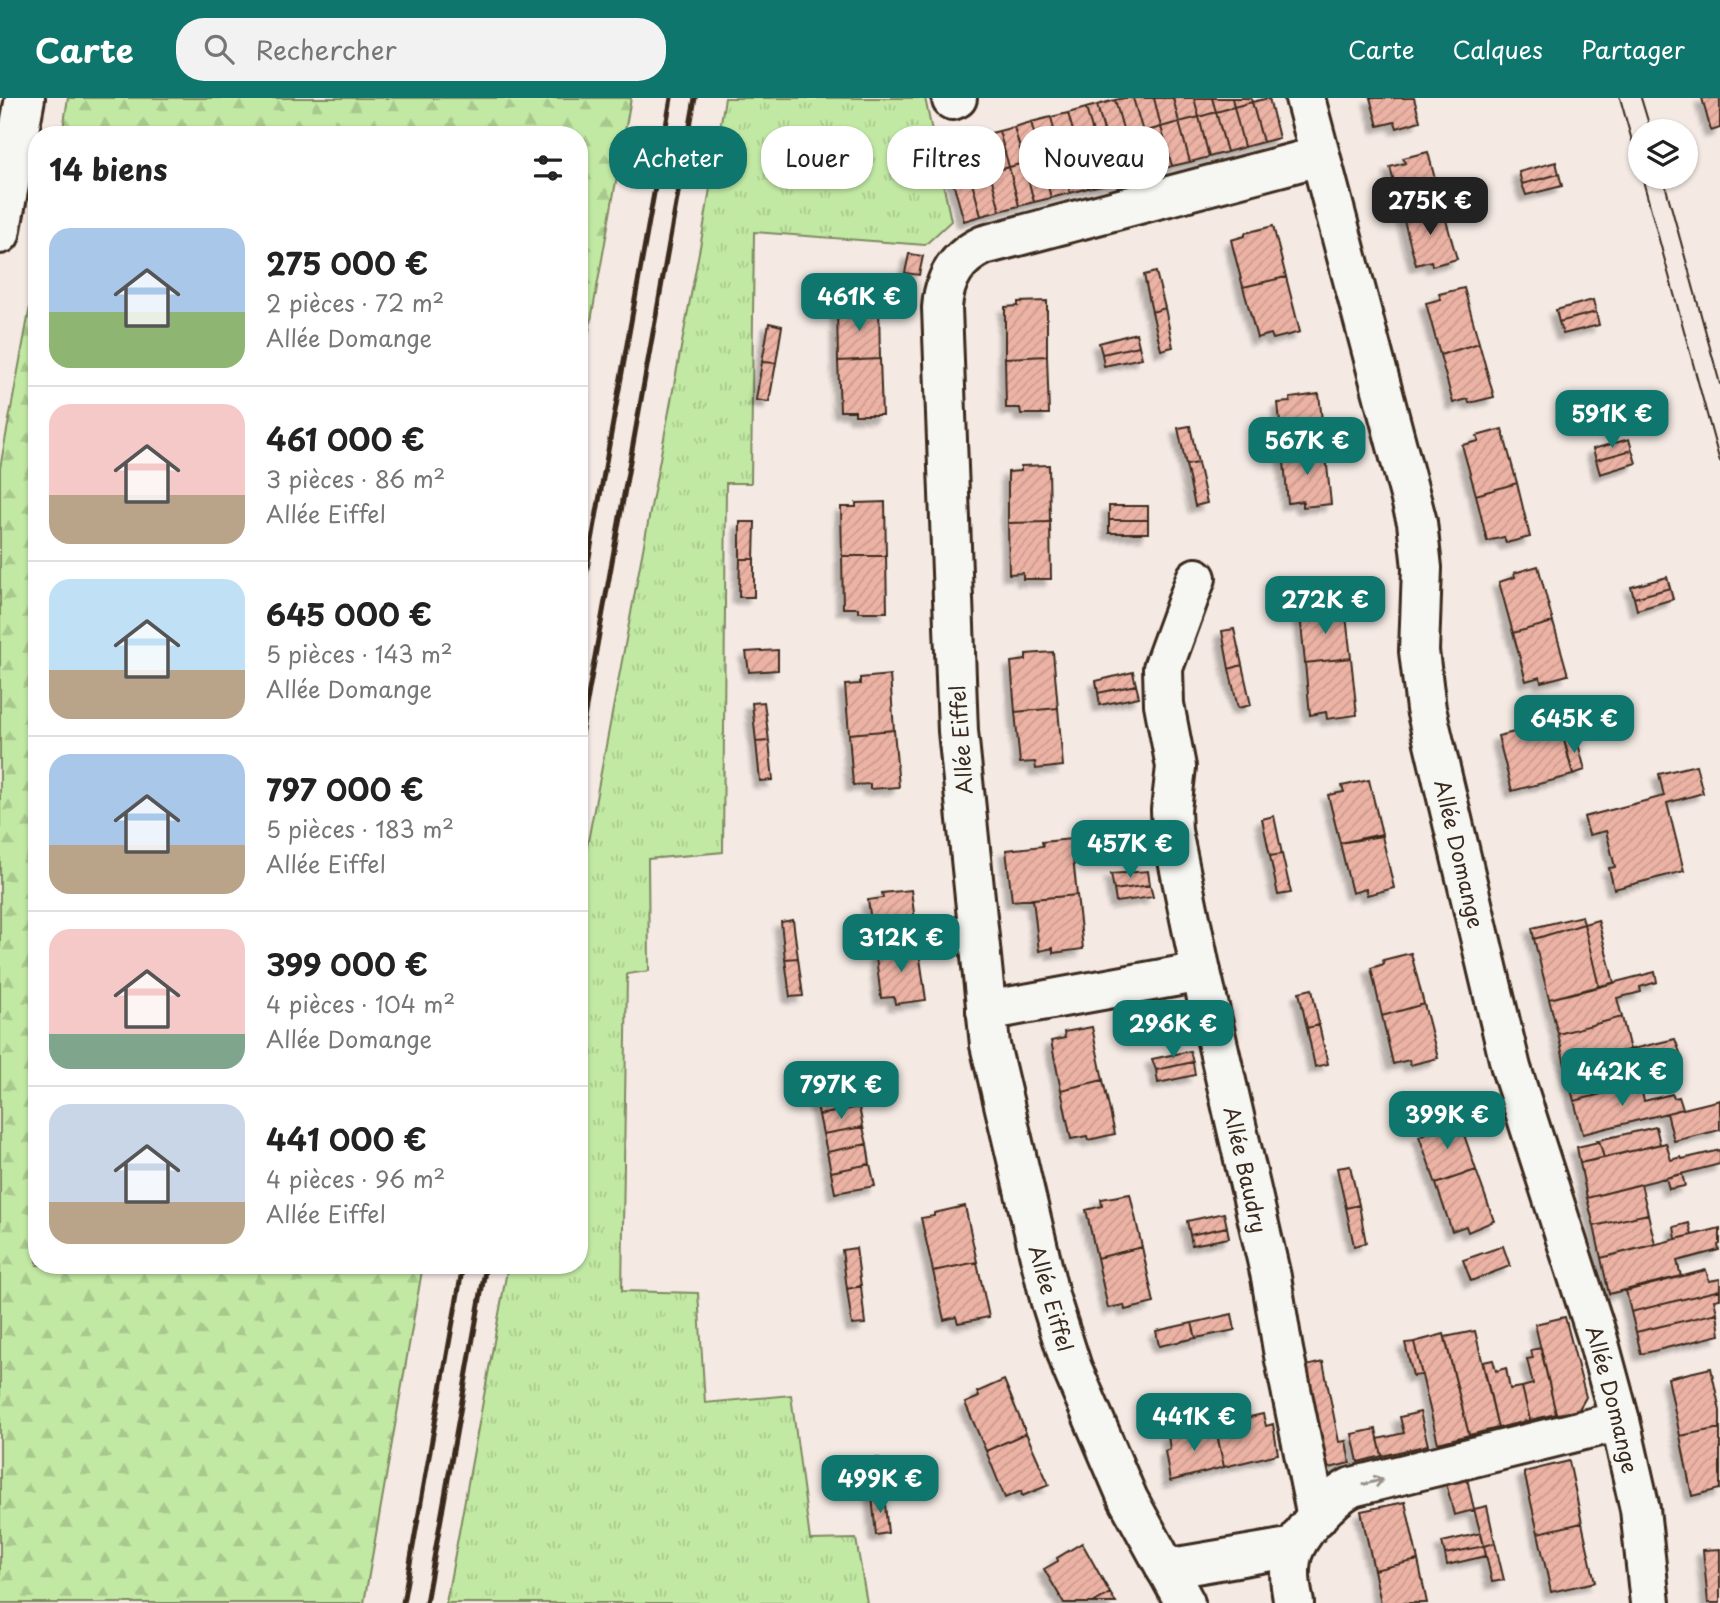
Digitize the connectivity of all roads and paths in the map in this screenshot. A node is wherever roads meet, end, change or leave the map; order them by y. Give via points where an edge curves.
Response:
1 (25, 98) edge
2 (1305, 98) edge
3 (9, 134) edge
4 (1320, 156) junction
5 (0, 234) edge
6 (1196, 578) dead end
7 (1201, 972) junction
8 (986, 1011) junction
9 (1620, 1421) junction
10 (1317, 1517) junction
11 (1295, 1547) junction
12 (1166, 1569) junction
13 (1185, 1603) edge
14 (1294, 1603) edge
15 (1650, 1603) edge

1 - 3 street
2 - 4 street, Allée Domange
3 - 5 street
4 - 8 street, Allée Eiffel via 984,245 971,251 950,273 943,291 942,329 957,731
4 - 9 street, Allée Domange via 1417,522 1422,568 1419,651 1426,709 1502,1037
6 - 7 street, Allée Baudry via 1169,648 1162,685 1176,767 1172,831
7 - 8 street
7 - 10 street, Allée Baudry via 1271,1277
8 - 12 street, Allée Eiffel via 990,1045 1060,1332 1128,1499
10 -> 9 street via 1340,1492 1352,1487
9 - 15 street, Allée Domange via 1640,1509
10 - 11 street
11 - 12 street
11 - 14 street via 1290,1576
12 - 13 street, Allée Eiffel

